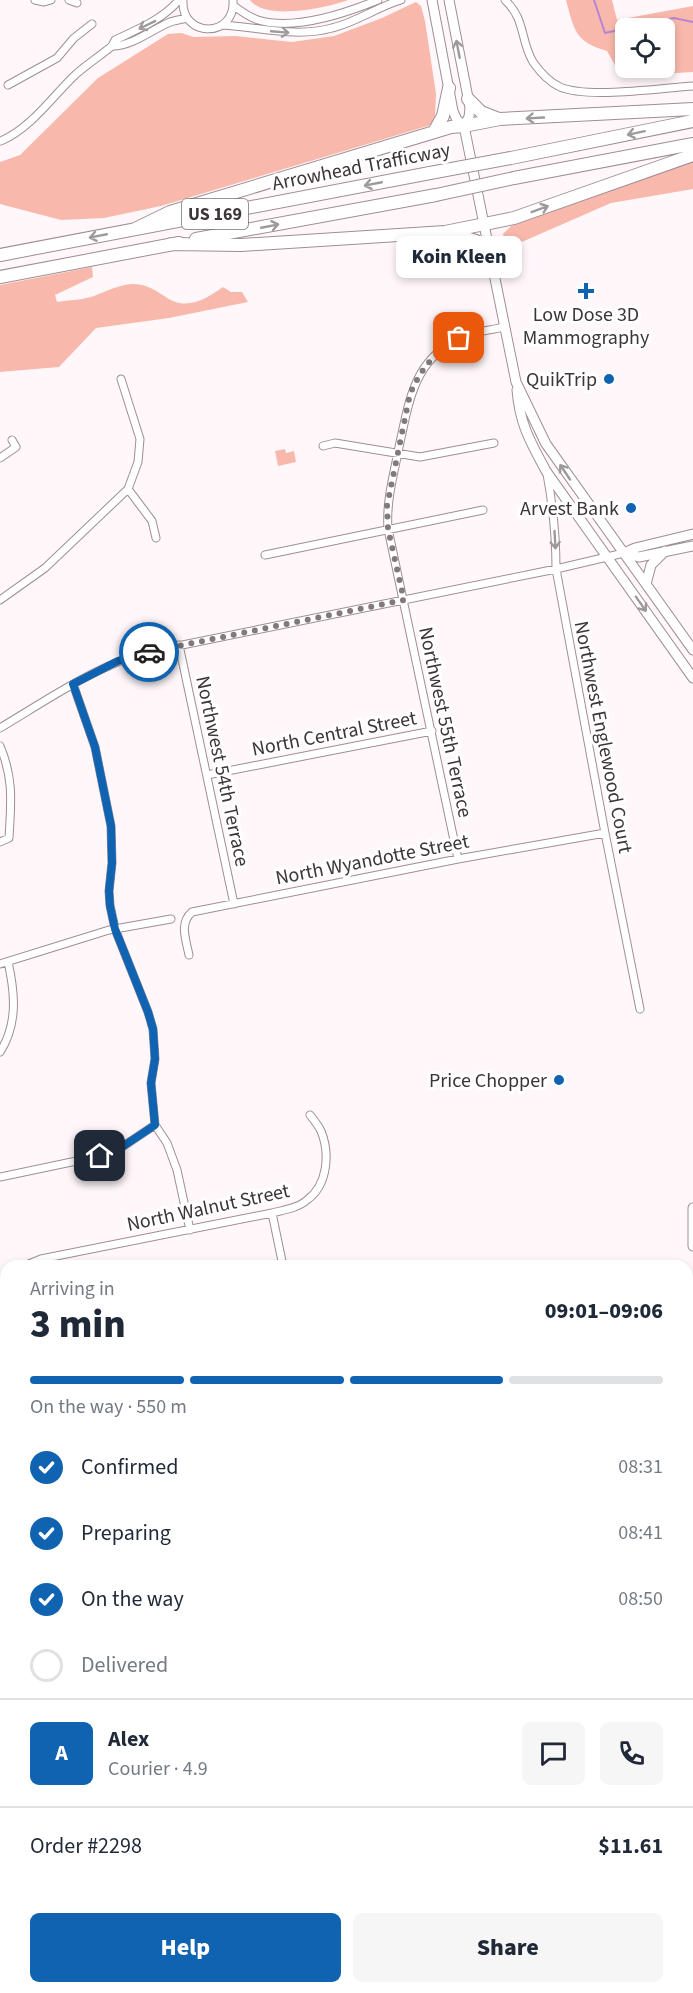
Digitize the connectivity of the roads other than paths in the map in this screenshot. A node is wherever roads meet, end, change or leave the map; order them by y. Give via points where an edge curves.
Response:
1 (35, 0) edge
2 (51, 0) edge
3 (69, 0) edge
4 (181, 0) edge
5 (378, 0) edge
6 (401, 0) edge
7 (432, 0) edge
8 (448, 0) edge
9 (505, 0) edge
10 (77, 3) dead end
11 (234, 3) edge
12 (333, 16) junction
13 (187, 18) junction
14 (92, 24) dead end
15 (222, 25) junction
16 (335, 27) junction
17 (112, 46) junction
18 (8, 85) dead end
19 (693, 86) edge
20 (449, 88) junction
21 (468, 99) junction
22 (693, 109) edge
23 (500, 119) junction
24 (693, 121) edge
25 (464, 126) junction
26 (434, 132) junction
27 (1, 141) edge
28 (693, 144) edge
29 (693, 154) edge
30 (484, 224) junction
31 (135, 229) junction
32 (445, 232) junction
33 (171, 244) junction
34 (489, 250) junction
35 (0, 255) edge
36 (0, 277) edge
37 (504, 327) junction
38 (121, 379) dead end
39 (516, 382) junction
40 (12, 440) dead end
41 (494, 443) dead end
42 (323, 446) dead end
43 (398, 455) junction
44 (0, 458) edge
45 (546, 471) junction
46 (128, 489) junction
47 (483, 510) dead end
48 (388, 529) junction
49 (693, 534) edge
50 (156, 537) dead end
51 (693, 546) edge
52 (666, 551) junction
53 (624, 553) junction
54 (265, 555) dead end
55 (607, 556) junction
56 (556, 569) junction
57 (646, 584) junction
58 (0, 600) edge
59 (404, 600) junction
60 (179, 645) junction
61 (693, 650) edge
62 (693, 678) edge
63 (73, 684) junction
64 (0, 728) edge
65 (432, 731) junction
66 (0, 746) edge
67 (207, 775) junction
68 (605, 833) junction
69 (0, 842) edge
70 (458, 859) junction
71 (234, 904) junction
72 (171, 919) dead end
73 (115, 929) junction
74 (189, 955) dead end
75 (4, 963) edge
76 (640, 1009) dead end
77 (0, 1052) edge
78 (310, 1115) dead end
79 (155, 1125) junction
80 (0, 1177) edge
81 (693, 1208) edge
82 (272, 1213) junction
83 (190, 1230) junction
84 (693, 1246) edge
85 (39, 1260) edge
86 (282, 1260) edge

1 - 2 street
3 - 10 street
4 - 13 street
4 -> 17 street via 159,19 115,40
5 - 12 street
6 - 16 street
7 - 20 main road
21 -> 8 main road
9 - 19 street via 521,23 533,61 559,86 584,93
11 - 12 street via 252,18 272,22
11 - 15 street via 232,13
12 - 16 street
13 - 15 street via 207,29
13 - 17 street
14 - 18 street via 57,58
15 -> 16 street via 296,33
17 - 27 street via 76,74 34,118
20 - 25 main road via 453,111
20 - 26 highway via 443,116
21 - 23 highway via 481,112
21 - 25 main road via 469,117
22 -> 23 highway
23 - 25 highway
24 -> 31 highway, Arrowhead Trafficway / US 169, bridge
25 - 26 highway
25 - 30 main road
26 - 31 highway via 170,212
33 -> 28 highway, Arrowhead Trafficway / US 169, bridge
30 -> 29 highway via 514,218
30 - 32 highway
30 - 34 main road
31 -> 35 highway, Arrowhead Trafficway / US 169
32 - 33 highway via 241,246
32 - 34 highway via 476,241
33 - 36 highway, Arrowhead Trafficway / US 169
34 - 37 main road
37 - 39 main road
37 - 43 street, Northwest 55th Terrace via 459,338 431,359 410,394
38 - 46 street via 140,439 138,462
39 - 45 main road via 520,418
53 -> 39 main road via 546,444
40 - 44 street via 16,447
41 - 43 street via 420,457
42 - 43 street via 335,443
43 - 48 street, Northwest 55th Terrace via 387,506
45 - 55 main road
45 -> 56 street, Northwest Englewood Court via 554,519
46 - 50 street via 152,521
46 - 58 street via 45,568
47 - 48 street
48 - 54 street
48 - 59 street, Northwest 55th Terrace
49 - 53 main road
51 - 52 main road
52 - 53 main road via 639,557
52 - 57 main road via 651,565
53 - 55 street
53 - 57 main road
55 - 56 street
55 -> 62 main road
56 - 59 street
56 - 68 street, Northwest Englewood Court
57 - 61 main road
59 - 60 street
59 - 65 street, Northwest 55th Terrace
60 - 63 street via 118,661
60 - 67 street, Northwest 54th Terrace
63 - 64 street
63 - 73 street via 95,747 111,826 109,891
65 - 67 street, North Central Street
65 - 70 street, Northwest 55th Terrace
66 - 69 street via 10,779 9,838
67 - 71 street, Northwest 54th Terrace
68 - 70 street, North Wyandotte Street
68 - 76 street, Northwest Englewood Court
70 - 71 street, North Wyandotte Street
71 - 74 street, North Wyandotte Street via 188,914 184,927
72 - 73 street
73 - 75 street
73 - 79 street via 153,1029 155,1059 151,1083
75 - 77 street via 14,990 14,1008 10,1031
78 - 82 street, North Walnut Street via 325,1144 323,1178 307,1201
79 - 80 street via 100,1156
79 - 83 street via 177,1170
81 - 84 main road
82 - 83 street, North Walnut Street
82 - 86 street
83 - 85 street, North Walnut Street

